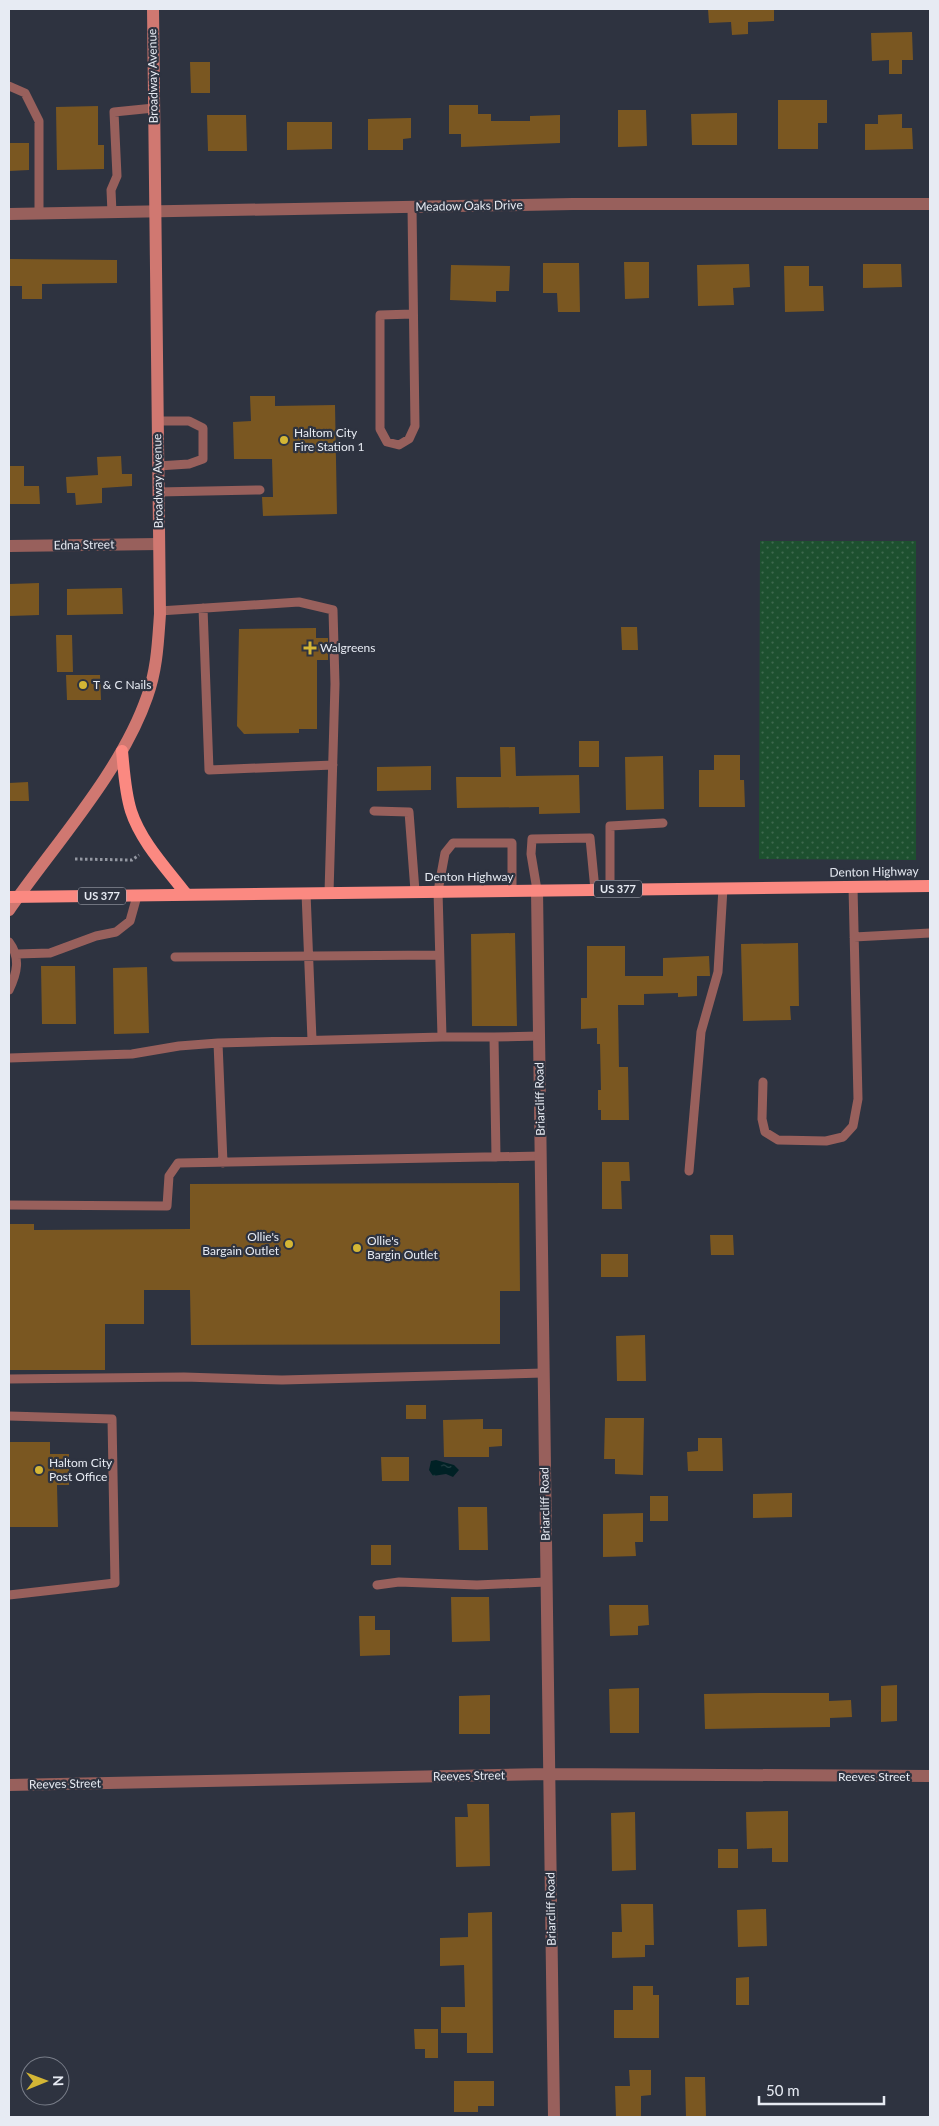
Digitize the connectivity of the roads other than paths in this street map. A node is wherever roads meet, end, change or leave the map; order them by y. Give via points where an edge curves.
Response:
1 (153, 9) edge
2 (9, 86) edge
3 (154, 108) junction
4 (930, 204) edge
5 (412, 207) junction
6 (155, 212) junction
7 (112, 213) junction
8 (9, 214) edge
9 (39, 214) junction
10 (413, 314) junction
11 (157, 421) junction
12 (158, 466) junction
13 (260, 490) dead end
14 (158, 492) junction
15 (159, 544) junction
16 (9, 546) edge
17 (203, 608) junction
18 (160, 611) junction
19 (122, 751) junction
20 (333, 765) junction
21 (374, 812) dead end
22 (663, 823) dead end
23 (853, 886) junction
24 (930, 886) edge
25 (723, 888) junction
26 (538, 890) junction
27 (595, 890) junction
28 (610, 890) junction
29 (415, 891) junction
30 (438, 891) junction
31 (512, 891) junction
32 (306, 893) junction
33 (329, 893) junction
34 (186, 894) junction
35 (14, 896) edge
36 (137, 896) junction
37 (9, 910) edge
38 (930, 933) edge
39 (854, 937) junction
40 (9, 942) edge
41 (17, 954) junction
42 (439, 955) junction
43 (309, 956) junction
44 (175, 957) dead end
45 (9, 990) edge
46 (539, 1036) junction
47 (494, 1037) junction
48 (442, 1038) junction
49 (312, 1040) junction
50 (218, 1044) junction
51 (9, 1058) edge
52 (763, 1082) dead end
53 (496, 1156) junction
54 (541, 1156) junction
55 (223, 1163) junction
56 (689, 1171) dead end
57 (9, 1205) edge
58 (543, 1373) junction
59 (9, 1379) edge
60 (9, 1416) edge
61 (546, 1582) junction
62 (377, 1585) dead end
63 (9, 1595) edge
64 (548, 1774) junction
65 (930, 1776) edge
66 (9, 1785) edge
67 (554, 2117) edge

1 - 3 main road, Broadway Avenue
2 - 9 lane via 25,92 39,120
3 - 6 main road, Broadway Avenue
3 - 7 lane via 114,112 117,176 111,190
4 - 5 street, Meadow Oaks Drive
5 - 6 street, Meadow Oaks Drive
5 - 10 lane
6 - 7 street, Meadow Oaks Drive
6 - 11 main road, Broadway Avenue
7 - 9 street, Meadow Oaks Drive
8 - 9 street, Meadow Oaks Drive
10 - 10 lane via 415,426 409,439 399,445 387,442 380,429 380,315
11 - 12 main road, Broadway Avenue
11 - 12 lane via 189,421 203,428 203,459 189,464
12 - 14 main road, Broadway Avenue
13 - 14 lane
14 - 15 main road, Broadway Avenue
15 - 16 street, Edna Street
15 - 18 main road, Broadway Avenue
17 - 18 lane
17 - 20 lane via 299,602 333,610
17 - 20 lane via 209,770
18 - 19 main road, Broadway Avenue via 157,660 150,687
19 - 34 main road via 131,812 150,846
19 - 35 main road, Broadway Avenue via 63,837
20 - 33 lane
21 - 29 lane via 409,812
22 - 28 lane via 610,826
23 - 24 main road, Denton Highway / US 377
23 - 25 main road, Denton Highway / US 377
23 - 39 lane
25 - 28 main road, Denton Highway / US 377
25 - 56 lane via 718,972 701,1032
26 - 27 main road, Denton Highway / US 377
26 - 27 lane via 531,854 532,839 590,838
26 - 31 main road, Denton Highway / US 377
26 - 46 street, Briarcliff Road
27 - 28 main road, Denton Highway / US 377
29 - 30 main road, Denton Highway / US 377
29 - 33 main road, Denton Highway / US 377
30 - 31 main road, Denton Highway / US 377
30 - 31 lane via 445,853 453,843 512,843
30 - 42 lane
32 - 33 main road, Denton Highway / US 377
32 - 34 main road, Denton Highway / US 377
32 - 43 lane
34 - 36 main road, Denton Highway / US 377
35 - 36 main road, Denton Highway / US 377
35 - 37 main road, Broadway Avenue
36 - 41 lane via 130,921 116,932 50,952
38 - 39 lane
39 - 52 lane via 858,1099 853,1126 843,1136 826,1142 778,1140 765,1132
40 - 41 lane
41 - 45 lane via 17,968
42 - 43 lane
42 - 48 lane
43 - 44 lane
43 - 49 lane
46 - 47 lane
46 - 54 street, Briarcliff Road
47 - 48 lane
47 - 53 lane
48 - 49 lane
49 - 50 lane
50 - 51 lane via 179,1046 132,1054
50 - 55 lane
53 - 54 lane
53 - 55 lane
54 - 58 street, Briarcliff Road
55 - 57 lane via 178,1163 169,1176 167,1206
58 - 59 lane via 282,1380 184,1377
58 - 61 street, Briarcliff Road
60 - 63 lane via 112,1419 115,1583
61 - 62 lane via 477,1585 399,1582
61 - 64 street, Briarcliff Road
64 - 65 street, Reeves Street
64 - 66 street, Reeves Street
64 - 67 street, Briarcliff Road

